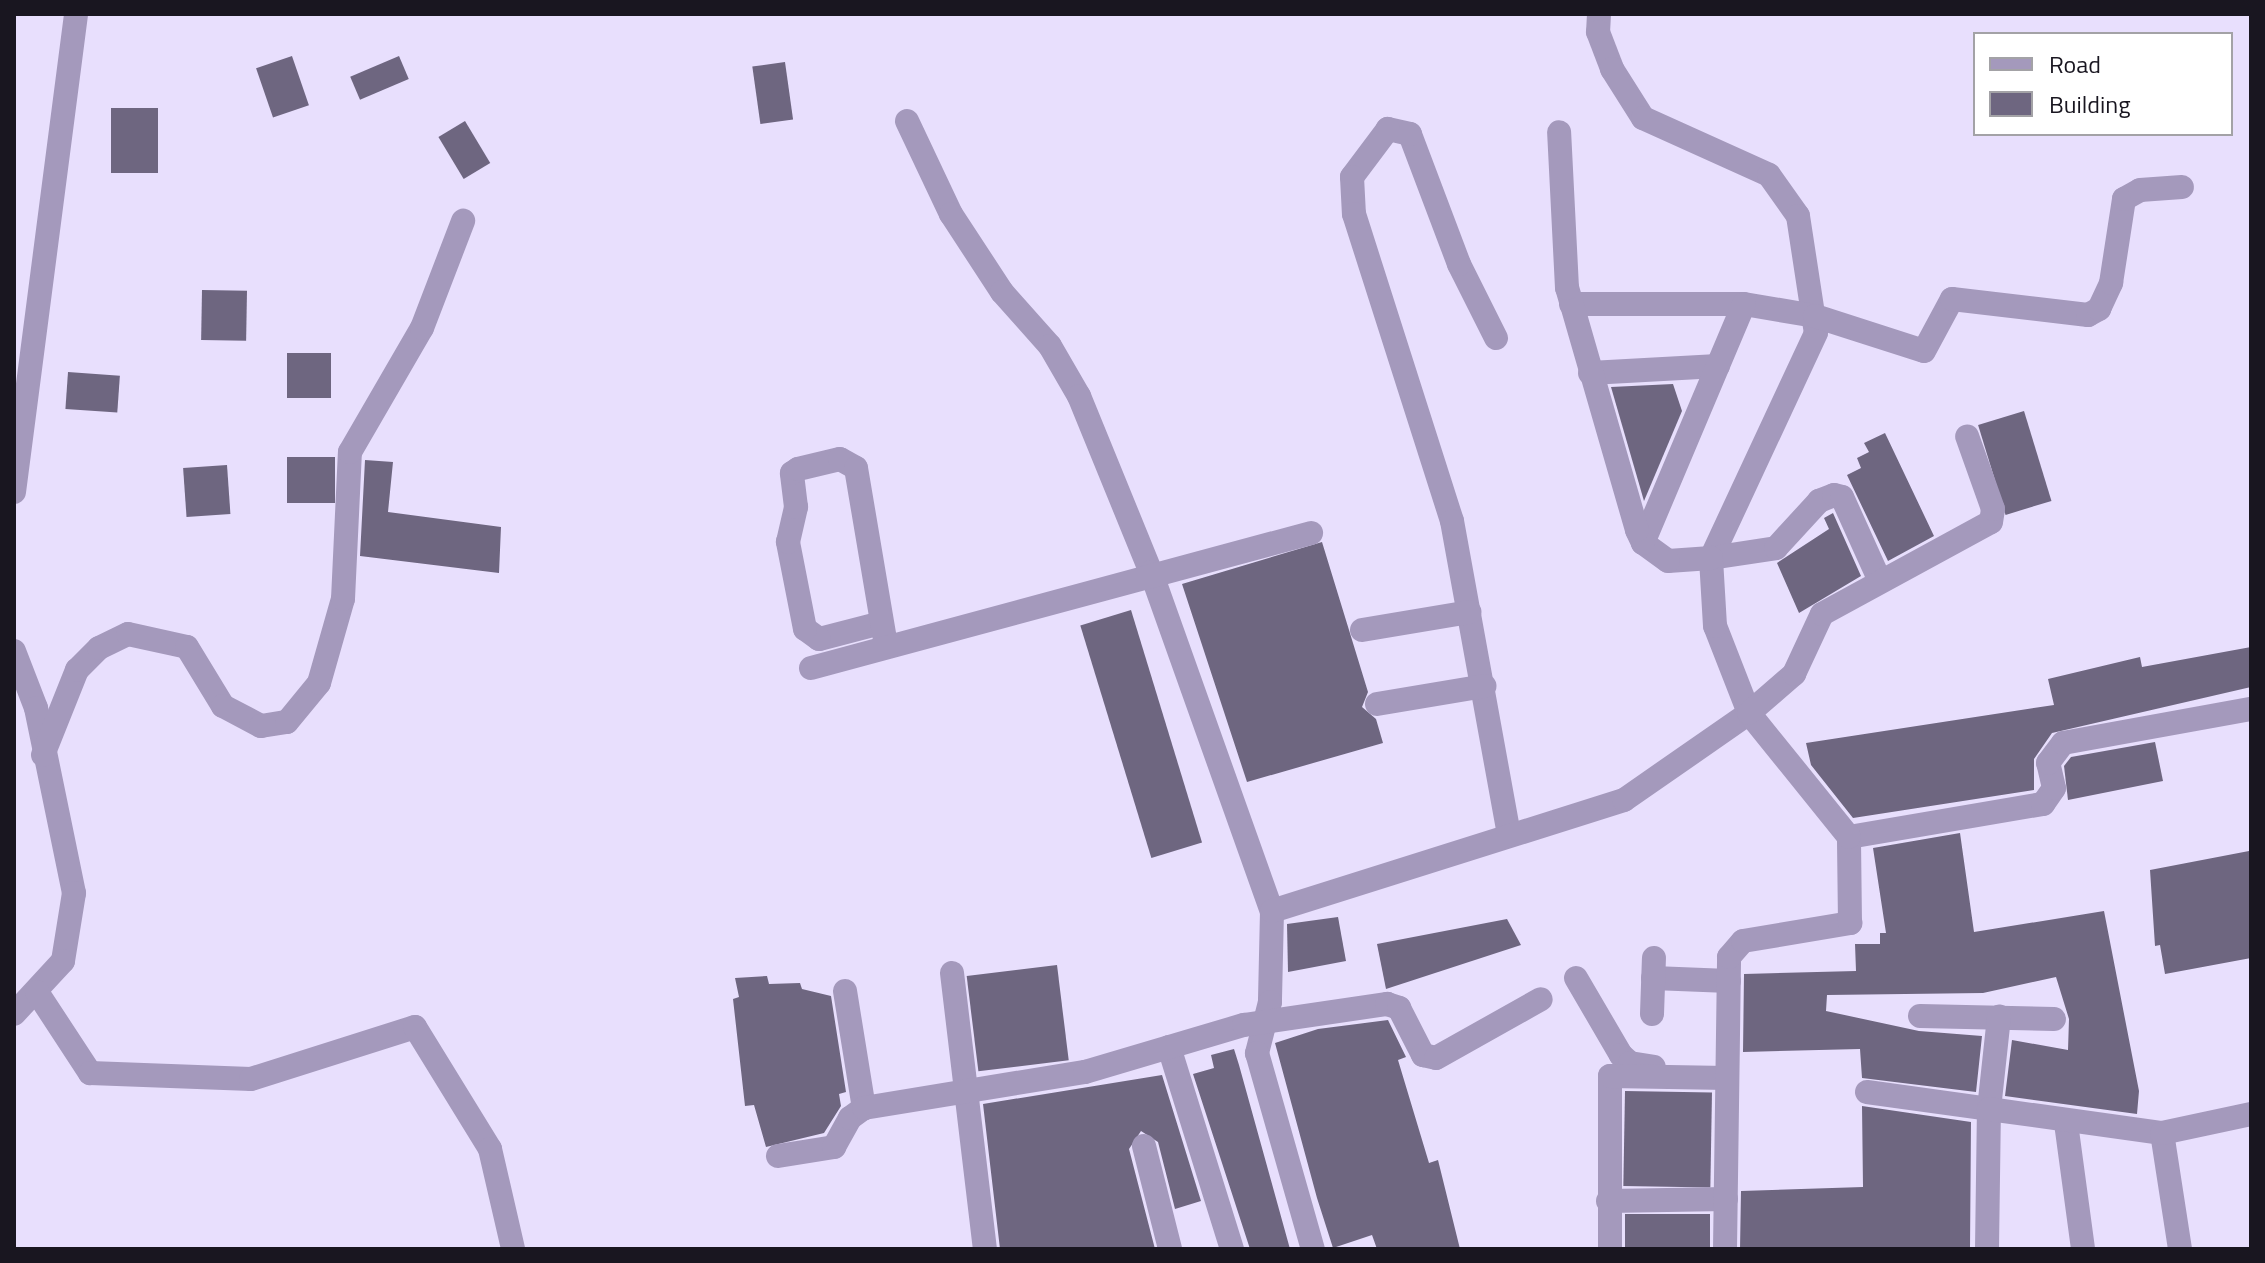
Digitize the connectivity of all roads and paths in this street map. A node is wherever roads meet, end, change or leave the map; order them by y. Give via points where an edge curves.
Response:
1 (76, 14) edge
2 (1599, 14) edge
3 (907, 121) dead end
4 (1559, 132) dead end
5 (2182, 187) dead end
6 (463, 221) dead end
7 (1571, 304) junction
8 (1744, 304) junction
9 (1815, 316) junction
10 (1496, 338) dead end
11 (22, 342) edge
12 (1718, 366) junction
13 (1590, 373) junction
14 (1967, 436) dead end
15 (14, 492) edge
16 (1311, 533) dead end
17 (1643, 543) junction
18 (1711, 558) junction
19 (1151, 572) junction
20 (1880, 581) junction
21 (1470, 612) junction
22 (1362, 630) dead end
23 (883, 635) junction
24 (14, 651) edge
25 (811, 668) dead end
26 (1484, 686) junction
27 (1377, 704) dead end
28 (2251, 709) edge
29 (1749, 713) junction
30 (43, 755) junction
31 (1509, 834) junction
32 (1849, 837) junction
33 (1272, 911) junction
34 (952, 973) dead end
35 (1576, 978) dead end
36 (1729, 981) junction
37 (845, 991) dead end
38 (37, 992) junction
39 (1541, 999) dead end
40 (14, 1014) edge
41 (1652, 1014) dead end
42 (1920, 1016) dead end
43 (1999, 1017) junction
44 (2054, 1019) dead end
45 (1264, 1024) junction
46 (1169, 1047) junction
47 (1728, 1072) junction
48 (966, 1091) junction
49 (1867, 1092) dead end
50 (864, 1108) junction
51 (1989, 1109) junction
52 (2251, 1114) edge
53 (2066, 1123) junction
54 (2162, 1133) junction
55 (1144, 1146) dead end
56 (778, 1156) dead end
57 (1726, 1199) junction
58 (1608, 1201) junction
59 (513, 1249) edge
60 (985, 1249) edge
61 (1170, 1249) edge
62 (1232, 1249) edge
63 (1313, 1249) edge
64 (1610, 1249) edge
65 (1725, 1249) edge
66 (1987, 1249) edge
67 (2083, 1249) edge
68 (2180, 1249) edge

1 - 11 street
2 - 9 street via 1598,32 1612,69 1643,118 1769,175 1784,191 1798,216
3 - 19 street via 951,214 1002,292 1050,346 1079,396
4 - 7 street via 1560,217
5 - 9 street via 2140,190 2124,199 2107,300 2088,315 1952,299 1945,302 1924,351
6 - 30 street via 422,328 350,452 343,599 319,683 287,722 261,726 223,706 187,647 128,634 99,648 77,670
7 - 8 street
7 - 13 street
8 - 9 street
8 - 12 street
9 - 18 street via 1810,349
10 - 21 street via 1459,264 1410,134 1388,129 1352,177 1354,214 1452,521
11 - 15 street
12 - 13 street
12 - 17 street
13 - 17 street
14 - 20 street via 1993,509 1991,522
16 - 19 street
17 - 18 street via 1668,561
18 - 20 street via 1776,548 1819,501 1834,495 1842,497
18 - 29 street via 1715,626 1726,668
19 - 23 street
19 - 33 street
20 - 29 street via 1822,614 1794,674
21 - 22 street
21 - 26 street
23 - 23 street via 856,468 847,459 798,469 792,473 796,507 788,542 805,629 819,639
23 - 25 street
24 - 30 street via 36,708
26 - 27 street
26 - 31 street
28 - 32 street via 2063,743 2048,763 2054,788 2043,804
29 - 31 street via 1624,800
29 - 32 street
30 - 38 street via 74,893 63,961
31 - 33 street
32 - 36 street via 1850,923 1743,941 1729,957
33 - 45 street
34 - 48 street
35 - 47 street via 1630,1063
36 - 41 street via 1653,968
36 - 47 street
37 - 50 street
38 - 40 street
38 - 59 street via 90,1073 251,1079 415,1027 490,1149
39 - 45 street via 1436,1058 1423,1055 1394,1005
42 - 43 street
43 - 44 street
43 - 51 street
45 - 46 street
45 - 63 street via 1257,1053
46 - 48 street via 1085,1072
46 - 62 street
47 - 57 street
47 - 58 street via 1610,1076
48 - 50 street
48 - 60 street
49 - 51 street
50 - 56 street via 850,1118 834,1147
51 - 53 street
51 - 66 street
52 - 54 street
53 - 54 street
53 - 67 street
54 - 68 street
55 - 61 street
57 - 58 street
57 - 65 street
58 - 64 street

